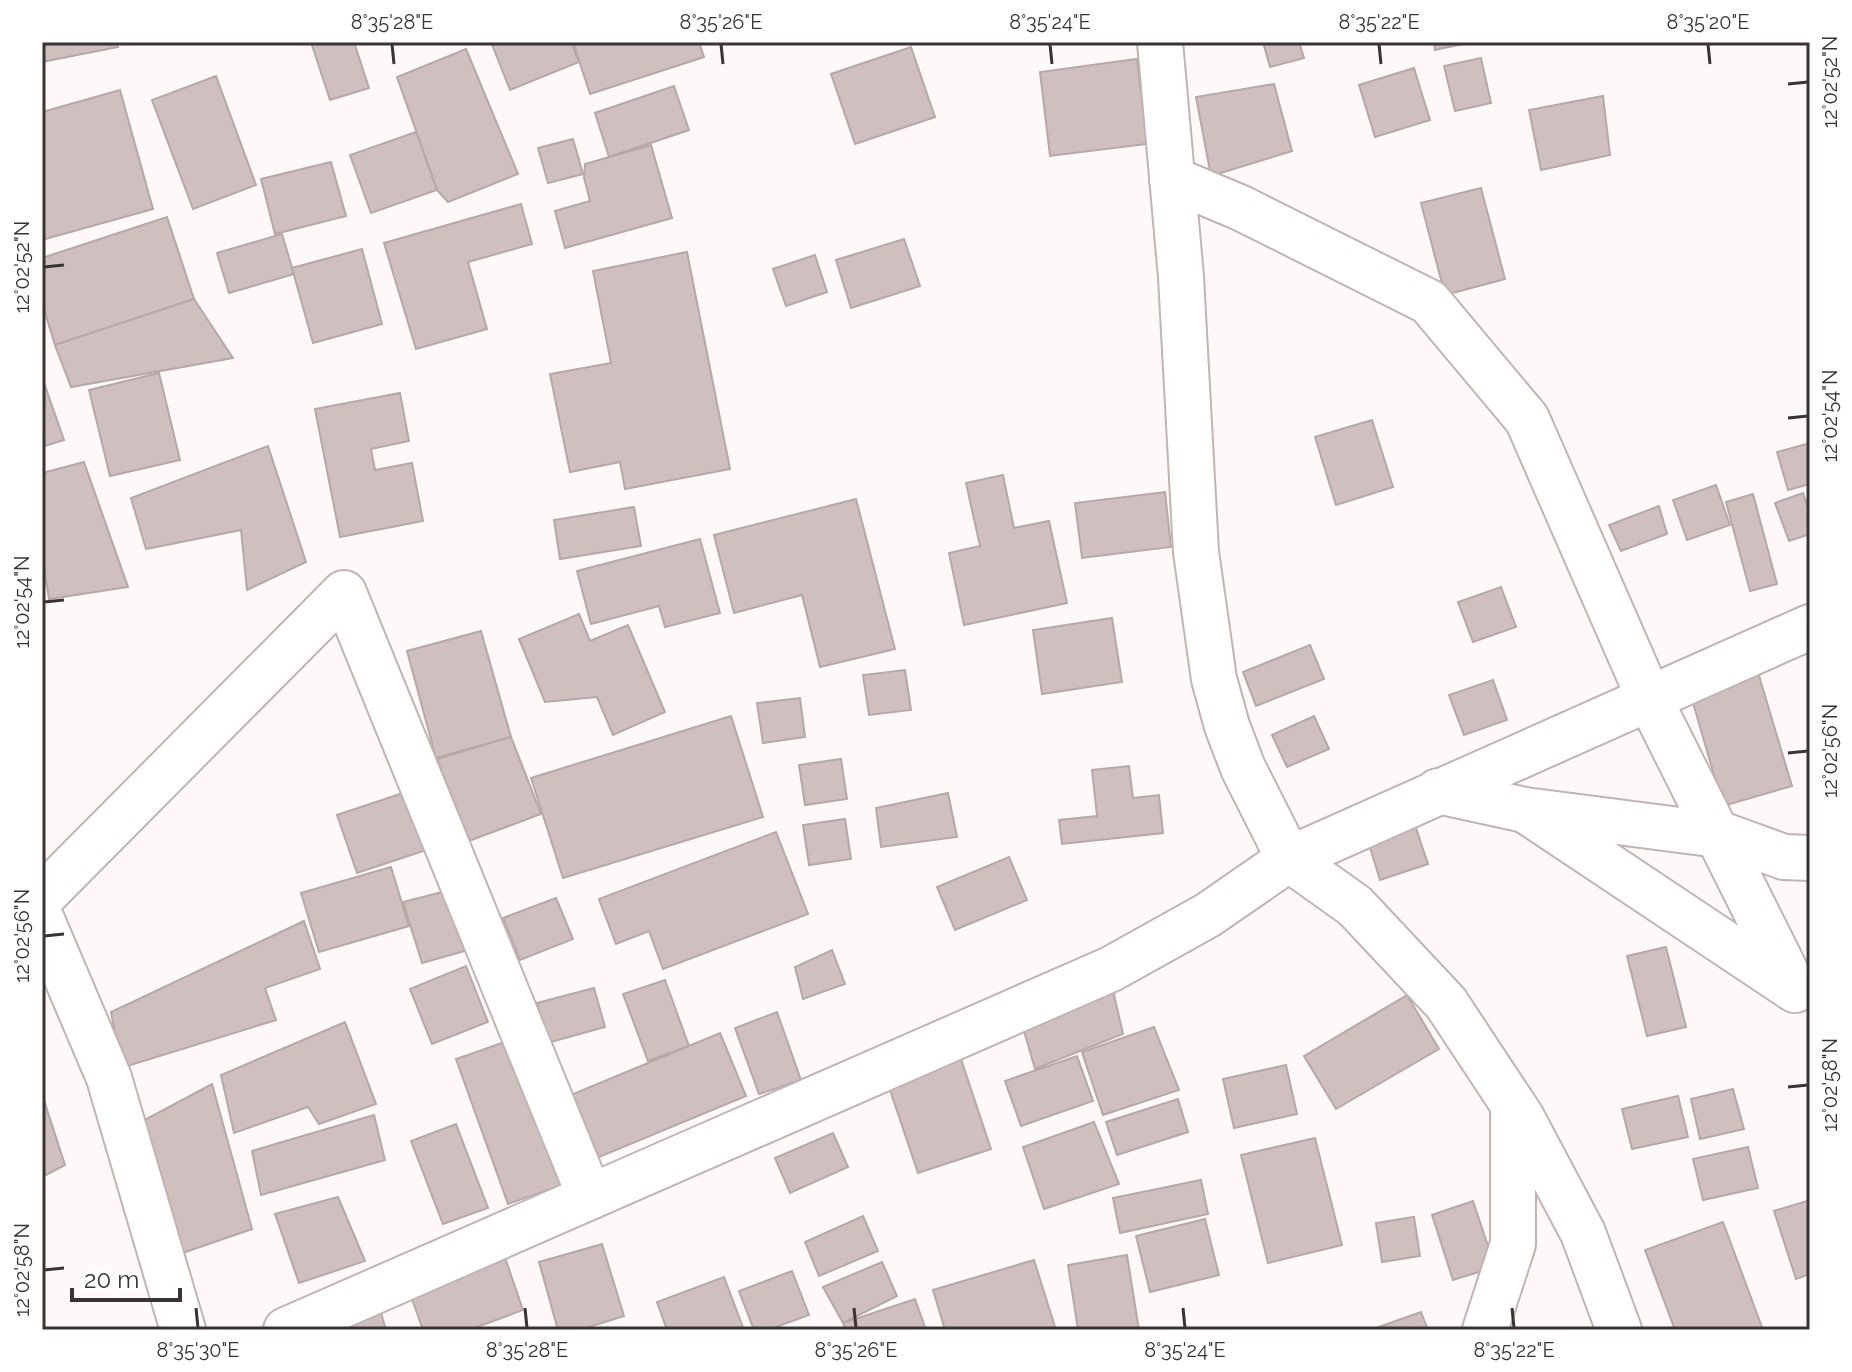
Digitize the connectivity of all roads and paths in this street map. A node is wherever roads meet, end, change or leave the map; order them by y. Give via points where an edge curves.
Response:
1 (1160, 42) edge
2 (1172, 179) junction
3 (1802, 636) edge
4 (1649, 698) junction
5 (1438, 791) junction
6 (1525, 810) junction
7 (1714, 834) junction
8 (1810, 858) edge
9 (1289, 859) junction
10 (42, 897) edge
11 (42, 920) edge
12 (50, 964) edge
13 (1513, 1105) junction
14 (590, 1197) junction
15 (183, 1330) edge
16 (286, 1330) edge
17 (1485, 1330) edge
18 (1619, 1330) edge

1 - 2 street
2 - 4 street via 1429,302 1527,419
2 - 9 street via 1196,552 1214,679 1243,768
3 - 4 street
4 - 5 street
4 - 7 street
5 - 6 street
5 - 9 street
6 - 7 street
6 - 7 street via 1795,990
7 - 8 street via 1784,857
9 - 13 street via 1355,906 1446,1003
9 - 14 street via 1208,915 1111,969
10 - 14 street via 344,593
11 - 12 street
12 - 15 street via 109,1078
13 - 17 street via 1513,1244
13 - 18 street via 1583,1233
14 - 16 street

